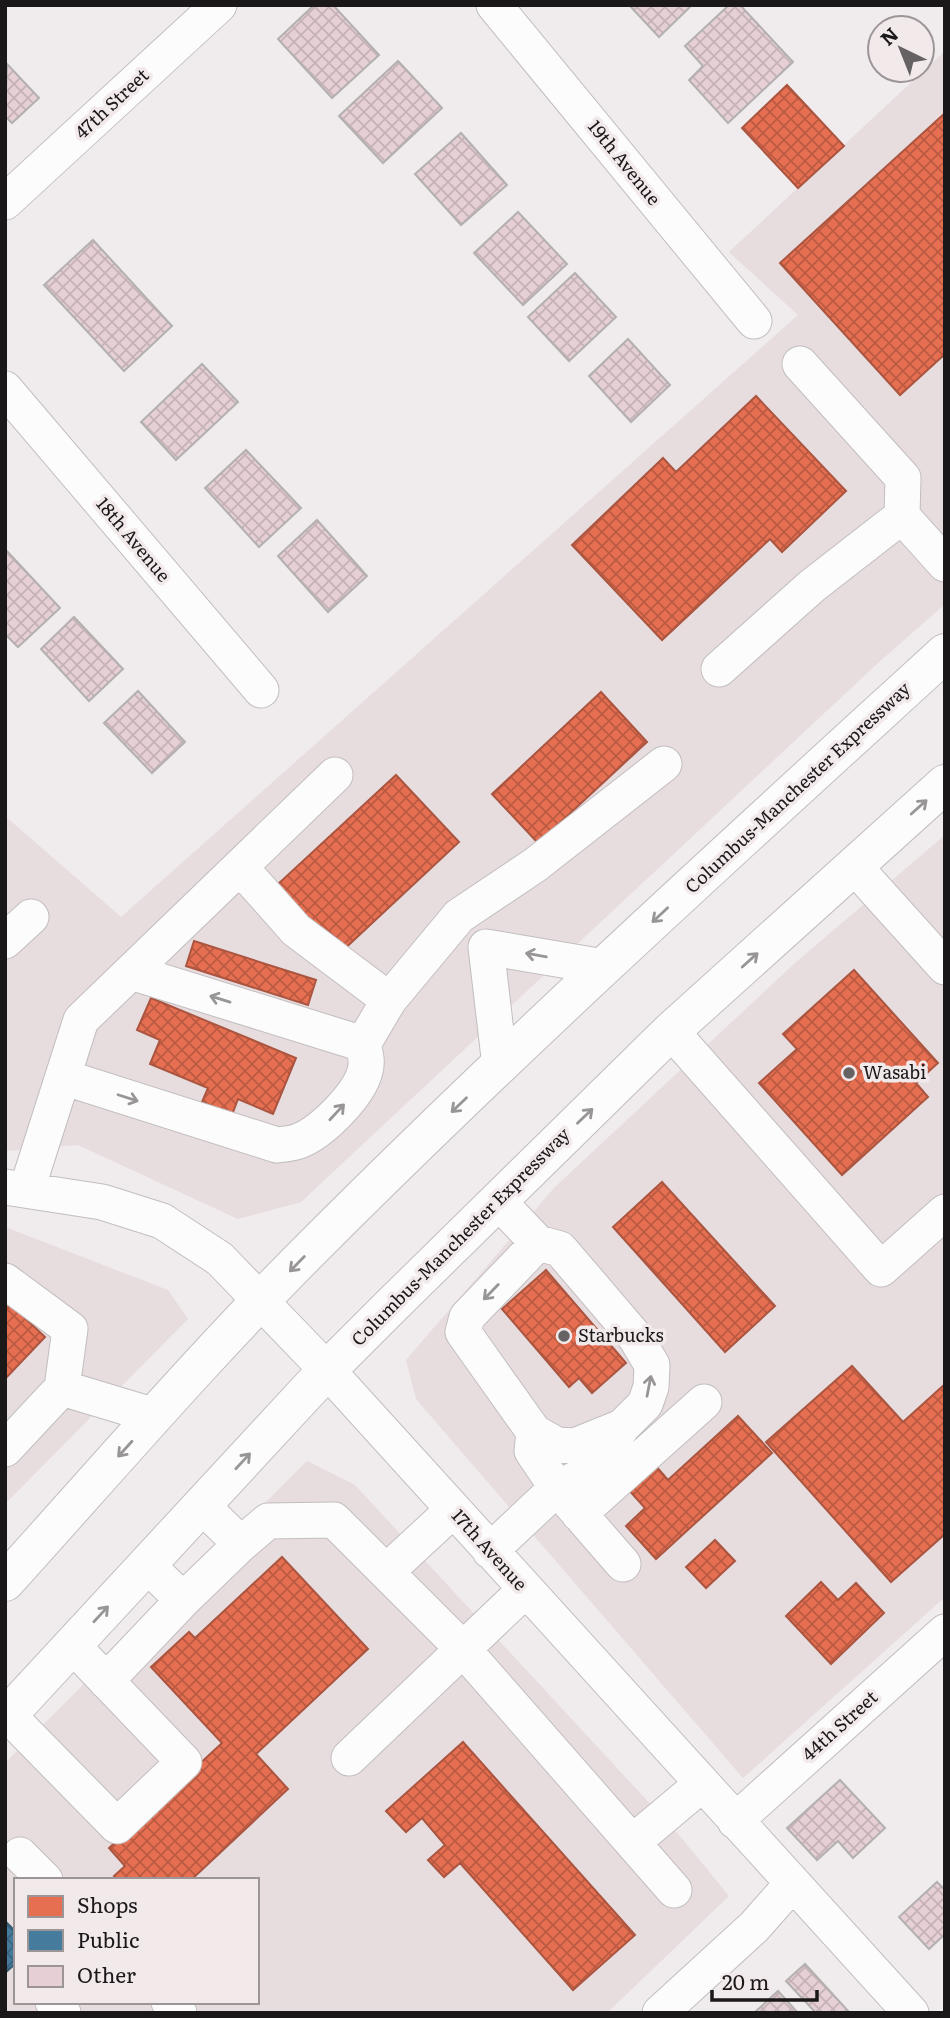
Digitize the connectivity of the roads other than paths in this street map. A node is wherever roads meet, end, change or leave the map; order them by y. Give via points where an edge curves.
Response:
1 (219, 5) edge
2 (494, 5) edge
3 (5, 202) edge
4 (754, 321) dead end
5 (800, 364) dead end
6 (5, 389) edge
7 (902, 516) junction
8 (945, 564) edge
9 (945, 653) edge
10 (719, 669) dead end
11 (261, 690) dead end
12 (664, 764) dead end
13 (335, 775) dead end
14 (945, 784) edge
15 (854, 866) junction
16 (240, 867) junction
17 (31, 916) dead end
18 (459, 916) junction
19 (5, 941) edge
20 (486, 947) junction
21 (604, 967) junction
22 (945, 968) edge
23 (131, 972) junction
24 (389, 1000) junction
25 (671, 1031) junction
26 (363, 1044) junction
27 (500, 1066) junction
28 (63, 1077) junction
29 (16, 1188) edge
30 (498, 1201) junction
31 (945, 1212) edge
32 (538, 1243) junction
33 (5, 1281) edge
34 (262, 1300) junction
35 (327, 1370) junction
36 (62, 1388) junction
37 (704, 1402) dead end
38 (155, 1416) junction
39 (622, 1427) junction
40 (534, 1432) junction
41 (5, 1450) edge
42 (568, 1501) junction
43 (202, 1506) junction
44 (453, 1510) junction
45 (241, 1544) junction
46 (490, 1551) junction
47 (623, 1564) dead end
48 (147, 1565) junction
49 (386, 1572) junction
50 (5, 1582) edge
51 (526, 1590) junction
52 (183, 1601) junction
53 (945, 1632) edge
54 (72, 1646) junction
55 (462, 1648) junction
56 (106, 1681) junction
57 (7, 1716) edge
58 (349, 1758) dead end
59 (702, 1784) junction
60 (734, 1821) junction
61 (633, 1842) junction
62 (20, 1855) dead end
63 (43, 1878) edge
64 (792, 1884) junction
65 (674, 1890) dead end
66 (660, 2013) edge
67 (911, 2013) edge

1 - 3 street, 47th Street
2 - 4 street, 19th Avenue
5 - 7 street via 903,478
6 - 11 street, 18th Avenue
7 - 8 street
7 - 10 street via 812,586
9 -> 21 main road, Columbus-Manchester Expressway
12 - 18 street via 534,865
13 - 16 street
15 -> 14 main road, Columbus-Manchester Expressway
15 - 22 street
25 -> 15 main road, Columbus-Manchester Expressway
16 - 23 street
16 - 24 street via 296,930
17 - 19 street
18 - 20 street
18 - 24 street
21 -> 20 street
20 - 27 street
21 - 27 main road, Columbus-Manchester Expressway
26 -> 23 street
23 - 28 street via 81,1020
24 - 26 street
30 -> 25 main road, Columbus-Manchester Expressway
25 - 31 street via 881,1269
28 -> 26 street via 277,1146 299,1141 340,1110 365,1073
27 -> 34 main road, Columbus-Manchester Expressway
28 - 29 street
29 - 34 street, 17th Avenue via 102,1202 162,1221 220,1259
30 - 32 street
30 - 35 main road, Columbus-Manchester Expressway
39 -> 32 street via 645,1404 652,1365 636,1338 560,1249
32 -> 40 street via 467,1317 463,1332
33 - 36 street via 70,1329
34 - 35 street, 17th Avenue
34 - 38 main road, Columbus-Manchester Expressway
43 -> 35 main road, Columbus-Manchester Expressway
35 - 44 street, 17th Avenue
36 - 38 street
36 - 41 street
37 - 42 street
38 -> 50 main road, Columbus-Manchester Expressway
39 - 40 street via 575,1446 557,1445
39 - 42 street via 604,1454 578,1478
40 - 42 street via 532,1451
42 - 46 street
42 - 47 street
43 - 45 street
43 - 48 main road, Columbus-Manchester Expressway
44 - 46 street, 17th Avenue
44 - 49 street
45 - 49 street via 268,1521 334,1520
45 - 52 street
46 - 51 street, 17th Avenue
48 - 52 street
54 -> 48 main road, Columbus-Manchester Expressway
49 - 55 street
51 - 55 street
51 - 59 street, 17th Avenue
52 - 56 street
53 - 60 street, 44th Street
54 - 56 street
54 - 57 main road, Columbus-Manchester Expressway
55 - 58 street
55 - 61 street
56 - 57 street via 184,1762 117,1826
59 - 60 street, 17th Avenue
59 - 61 street
60 - 64 street, 17th Avenue
61 - 65 street
62 - 63 street
64 - 66 street via 754,1927
64 - 67 street, 17th Avenue

